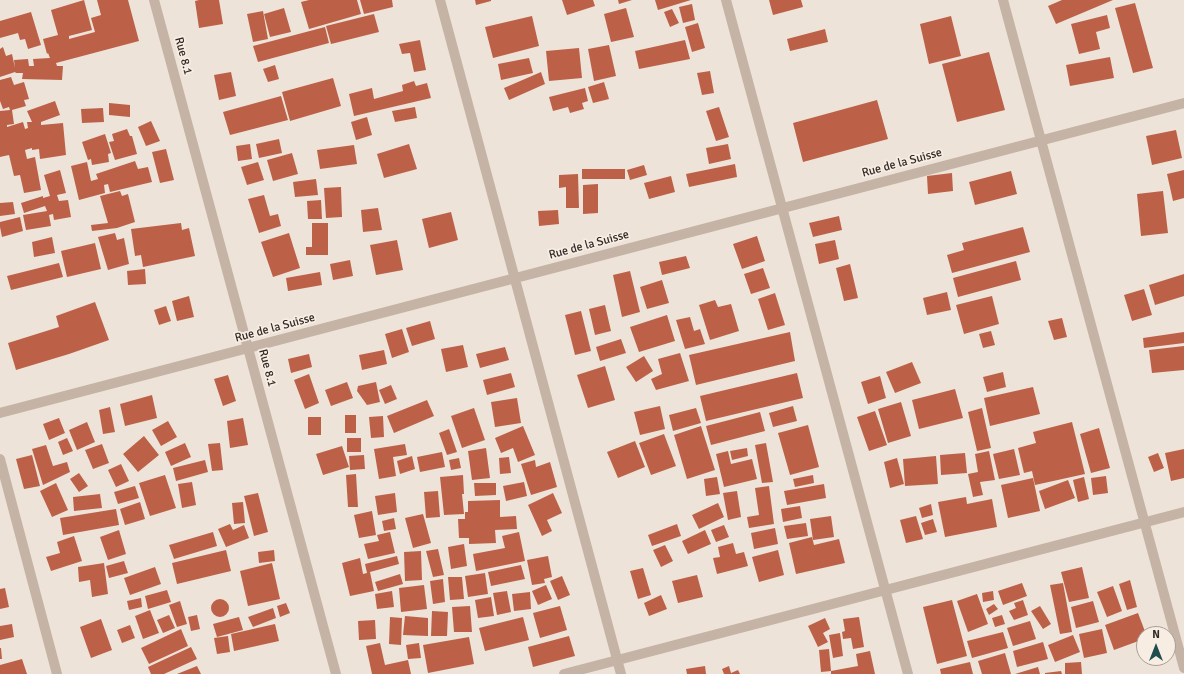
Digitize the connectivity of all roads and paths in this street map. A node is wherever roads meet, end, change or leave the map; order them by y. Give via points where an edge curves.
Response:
1 (154, 0) edge
2 (440, 0) edge
3 (726, 0) edge
4 (1003, 0) edge
5 (1184, 103) edge
6 (1041, 140) junction
7 (782, 208) junction
8 (515, 278) junction
9 (248, 348) junction
10 (0, 413) edge
11 (0, 459) edge
12 (1184, 512) edge
13 (1144, 522) junction
14 (885, 590) junction
15 (618, 660) junction
16 (1184, 668) edge
17 (57, 674) edge
18 (336, 674) edge
19 (564, 674) edge
20 (621, 674) edge
21 (908, 674) edge

1 - 9 street, Rue 8.1
2 - 8 street
3 - 7 street
4 - 6 street
5 - 6 street, Rue de la Suisse
6 - 7 street, Rue de la Suisse
6 - 13 street
7 - 8 street, Rue de la Suisse
7 - 14 street
8 - 9 street, Rue de la Suisse
8 - 15 street
9 - 10 street, Rue de la Suisse
9 - 18 street, Rue 8.1
11 - 17 street
12 - 13 street
13 - 14 street
13 - 16 street
14 - 15 street
14 - 21 street
15 - 19 street
15 - 20 street

